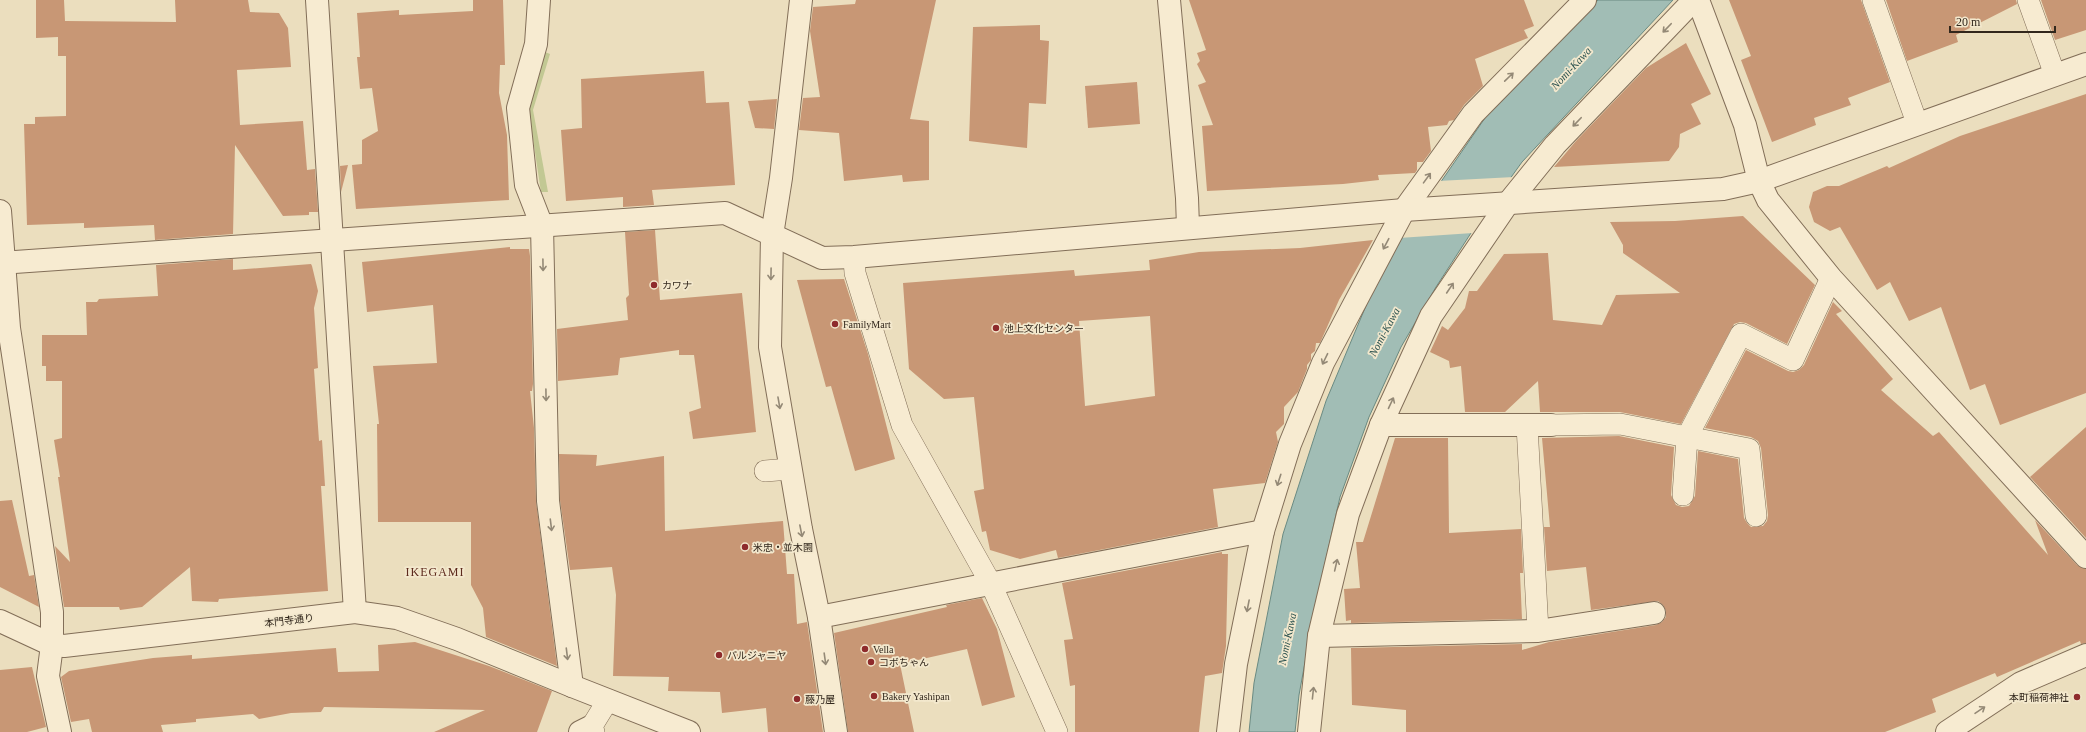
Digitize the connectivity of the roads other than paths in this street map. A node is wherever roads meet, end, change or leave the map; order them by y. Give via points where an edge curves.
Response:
1 (317, 0) edge
2 (539, 0) edge
3 (801, 0) edge
4 (1169, 0) edge
5 (1694, 0) edge
6 (1698, 0) edge
7 (1873, 0) edge
8 (2028, 0) edge
9 (1579, 2) edge
10 (2086, 64) edge
11 (2055, 75) junction
12 (1918, 123) junction
13 (1760, 181) junction
14 (1503, 203) junction
15 (1410, 209) junction
16 (0, 211) edge
17 (542, 226) junction
18 (1188, 227) junction
19 (772, 235) junction
20 (332, 239) junction
21 (854, 257) junction
22 (2, 263) edge
23 (1831, 278) junction
24 (1381, 425) junction
25 (1527, 425) junction
26 (1551, 425) joint
27 (1686, 437) junction
28 (790, 469) junction
29 (765, 470) dead end
30 (1683, 494) dead end
31 (1756, 516) dead end
32 (1262, 531) junction
33 (2086, 557) edge
34 (991, 584) junction
35 (356, 612) junction
36 (1654, 613) dead end
37 (819, 617) junction
38 (0, 621) edge
39 (1538, 631) junction
40 (1319, 636) junction
41 (52, 645) junction
42 (2086, 655) edge
43 (572, 686) junction
44 (608, 700) junction
45 (589, 730) edge
46 (60, 732) edge
47 (689, 732) edge
48 (836, 732) edge
49 (1057, 732) edge
50 (1228, 732) edge
51 (1310, 732) edge
52 (1947, 732) edge

1 - 20 street
2 - 17 street via 536,44 518,108 526,184
3 - 19 street
4 - 18 street via 1188,198
5 -> 14 street
6 - 13 street via 1745,125
7 - 12 lane
8 - 11 lane
15 -> 9 street via 1473,114
10 - 11 street
11 - 12 street
12 - 13 street
13 - 14 street via 1723,189
13 - 23 street via 1768,200
14 - 15 street
24 -> 14 street via 1431,316
15 - 18 street
15 -> 32 street via 1323,363 1290,444
16 - 22 street
17 - 19 street via 726,213
17 - 20 street
17 -> 43 street via 548,502
18 - 21 street
19 - 21 street via 822,258
19 -> 28 street via 770,347
20 - 22 street
20 - 35 street
21 - 34 lane via 856,273 902,425
22 - 41 street via 9,328 52,612
23 - 27 lane via 1793,360 1741,334
23 - 33 street
24 - 25 street
40 -> 24 street via 1348,514
25 - 26 street
25 - 39 lane
26 - 27 lane via 1620,424
27 - 30 lane
27 - 31 lane via 1749,449
28 - 29 lane
28 -> 37 street
32 - 34 street
32 -> 50 street via 1236,664
34 - 37 street
34 - 49 lane
35 - 41 street, 本門寺通り via 77,645
35 - 43 street, 本門寺通り via 396,618 457,638
36 - 39 street
37 -> 48 street
38 - 41 street, 本門寺通り
39 - 40 street
51 -> 40 street
41 - 46 street via 48,676
52 -> 42 street via 2021,683
43 - 44 street, 本門寺通り
44 - 45 lane
44 - 47 street, 本門寺通り

